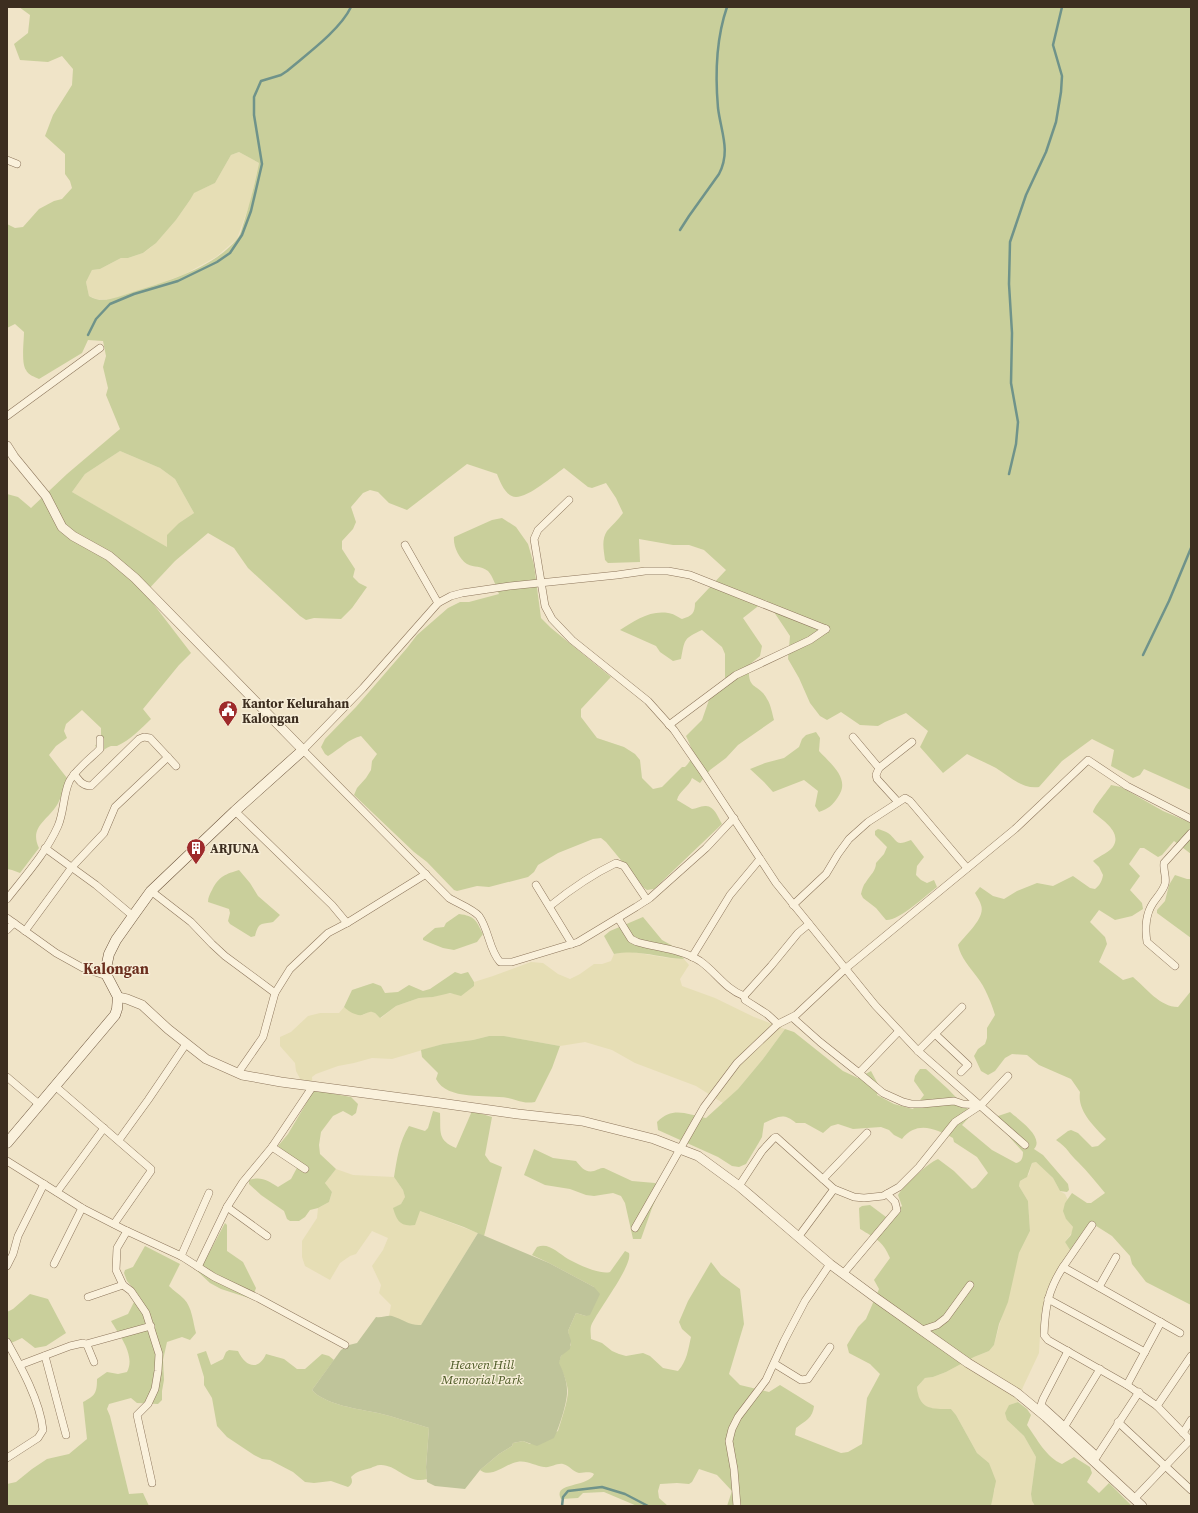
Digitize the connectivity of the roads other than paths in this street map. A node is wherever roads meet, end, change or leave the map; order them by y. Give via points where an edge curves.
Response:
1 (7, 160) edge
2 (17, 164) dead end
3 (100, 348) dead end
4 (7, 416) edge
5 (7, 446) edge
6 (569, 500) dead end
7 (405, 545) dead end
8 (542, 583) junction
9 (438, 603) junction
10 (669, 725) junction
11 (853, 737) dead end
12 (100, 740) dead end
13 (912, 742) dead end
14 (303, 750) junction
15 (168, 758) junction
16 (176, 766) dead end
17 (879, 768) junction
18 (74, 774) junction
19 (898, 802) junction
20 (235, 811) junction
21 (734, 818) junction
22 (1191, 819) edge
23 (1191, 833) edge
24 (45, 848) junction
25 (760, 859) junction
26 (72, 868) junction
27 (967, 868) junction
28 (426, 874) junction
29 (536, 885) dead end
30 (151, 891) junction
31 (7, 899) edge
32 (647, 900) junction
33 (793, 905) junction
34 (550, 906) junction
35 (133, 916) junction
36 (7, 918) edge
37 (618, 918) junction
38 (14, 923) junction
39 (347, 923) junction
40 (809, 924) junction
41 (7, 930) edge
42 (25, 930) junction
43 (572, 944) junction
44 (692, 957) junction
45 (1175, 966) dead end
46 (845, 968) junction
47 (107, 976) junction
48 (275, 993) junction
49 (744, 996) junction
50 (118, 997) junction
51 (962, 1007) dead end
52 (793, 1018) junction
53 (778, 1024) junction
54 (899, 1031) junction
55 (935, 1034) junction
56 (186, 1044) junction
57 (918, 1052) junction
58 (961, 1072) dead end
59 (238, 1073) junction
60 (859, 1073) junction
61 (1008, 1076) dead end
62 (7, 1078) edge
63 (55, 1086) junction
64 (313, 1086) junction
65 (40, 1105) junction
66 (981, 1105) junction
67 (104, 1128) junction
68 (867, 1133) dead end
69 (118, 1140) junction
70 (7, 1143) edge
71 (1025, 1145) dead end
72 (272, 1147) junction
73 (680, 1148) junction
74 (7, 1161) edge
75 (305, 1169) dead end
76 (823, 1179) junction
77 (44, 1184) junction
78 (739, 1186) junction
79 (834, 1189) junction
80 (57, 1192) junction
81 (209, 1193) dead end
82 (887, 1194) junction
83 (227, 1207) junction
84 (82, 1208) junction
85 (114, 1224) junction
86 (1092, 1225) dead end
87 (636, 1228) dead end
88 (126, 1231) junction
89 (267, 1236) dead end
90 (798, 1236) junction
91 (181, 1256) junction
92 (1116, 1257) dead end
93 (54, 1264) dead end
94 (830, 1264) junction
95 (7, 1266) edge
96 (198, 1267) junction
97 (1063, 1267) junction
98 (843, 1274) junction
99 (123, 1285) junction
100 (970, 1285) dead end
101 (1100, 1287) junction
102 (88, 1297) dead end
103 (1048, 1299) junction
104 (1160, 1322) junction
105 (151, 1326) junction
106 (922, 1330) junction
107 (1180, 1333) dead end
108 (7, 1342) edge
109 (86, 1344) junction
110 (345, 1345) dead end
111 (830, 1347) dead end
112 (1068, 1351) junction
113 (1145, 1352) junction
114 (45, 1356) junction
115 (1191, 1356) edge
116 (94, 1362) dead end
117 (774, 1364) junction
118 (20, 1365) junction
119 (1100, 1369) junction
120 (1127, 1385) junction
121 (1139, 1392) junction
122 (1157, 1406) junction
123 (1191, 1420) edge
124 (1118, 1422) junction
125 (1065, 1426) junction
126 (1183, 1433) junction
127 (66, 1435) dead end
128 (1190, 1440) edge
129 (7, 1458) edge
130 (1096, 1458) junction
131 (1165, 1466) junction
132 (152, 1483) dead end
133 (1191, 1490) edge
134 (1134, 1498) junction
135 (737, 1506) edge
136 (1142, 1506) edge

1 - 2 street
3 - 4 street
5 - 14 street via 46,496 62,527 108,556 135,578
6 - 8 street via 535,534
7 - 9 street
8 - 9 street via 462,593
8 - 10 street via 545,606 552,619 572,640 648,701
8 - 10 street via 645,571 668,571 690,575 826,629 810,640 736,675
9 - 14 street via 364,688
10 - 21 street
11 - 17 street
12 - 18 street via 100,749
13 - 17 street
14 - 20 main road
14 - 28 street
15 - 16 street
15 - 18 street via 150,738 144,737 138,739 91,786 82,784
15 - 26 street via 115,807 104,833
17 - 19 street via 876,779
18 - 24 street via 68,783 57,827
19 - 27 street via 905,798 910,801
19 - 33 street via 852,836 826,874
20 - 30 main road
20 - 39 street
21 - 25 street
21 - 32 street via 706,848
22 - 27 street via 1127,786 1088,760 1015,829
23 - 45 street via 1164,863 1166,881 1146,920 1147,942
24 - 26 street
24 - 31 street
25 - 33 street
25 - 44 street via 730,895
26 - 35 street
26 - 42 street
27 - 46 street
28 - 39 street
28 - 43 street via 449,898 478,915 500,962 512,962
29 - 34 street
30 - 35 main road
30 - 48 street via 191,922 225,956
32 - 34 street via 624,866 616,863 574,886
32 - 37 street
33 - 40 street
34 - 43 street
35 - 47 main road via 109,954
36 - 38 street
37 - 43 street
37 - 44 street via 631,939
38 - 41 street
38 - 42 street
39 - 48 street via 328,933 290,969
40 - 46 street
40 - 49 street via 798,933
42 - 47 street via 56,953 83,968
44 - 49 street via 731,990
46 - 52 street
46 - 54 street
47 - 50 main road
48 - 59 street via 263,1037
49 - 53 street via 744,1000
50 - 56 street via 142,1005
50 - 63 main road via 115,1015
51 - 55 street
52 - 53 street
52 - 60 street
53 - 73 street via 737,1062 704,1107
54 - 57 street
54 - 60 street
55 - 57 street
55 - 58 street via 968,1065
56 - 59 street via 206,1059
56 - 69 street
57 - 66 street
59 - 64 street
60 - 66 street via 883,1093 903,1102 922,1104 954,1101
61 - 66 street
62 - 65 street
63 - 65 main road
63 - 67 street
64 - 72 street
64 - 73 street via 582,1121 628,1131
65 - 70 main road
66 - 71 street
66 - 82 street via 955,1122 919,1167 899,1187
67 - 69 street
67 - 80 street
68 - 76 street
69 - 85 street via 152,1169
72 - 75 street
72 - 83 street via 243,1182
73 - 78 street via 698,1156
73 - 87 street
74 - 77 street
76 - 78 street via 776,1137 762,1152
76 - 79 street
77 - 80 street
77 - 95 street via 18,1236
78 - 90 street
79 - 82 street via 864,1198
79 - 90 street
80 - 84 street
81 - 91 street
82 - 98 street via 896,1202 896,1210
83 - 89 street
83 - 96 street
84 - 85 street
84 - 93 street
85 - 88 street
86 - 97 street
88 - 91 street
88 - 99 street via 117,1248 116,1270
90 - 94 street
91 - 96 street
92 - 101 street
94 - 98 street
94 - 117 street via 805,1301
96 - 110 street
97 - 101 street
97 - 103 street
98 - 106 street
99 - 102 street
99 - 105 street via 131,1290
100 - 106 street via 946,1318 937,1325
101 - 104 street
103 - 112 street via 1044,1335
103 - 113 street
104 - 107 street
104 - 113 street
105 - 109 street
105 - 132 street via 159,1354 158,1371 155,1388 148,1404 136,1415
106 - 130 street via 968,1363 1017,1393
108 - 118 street
109 - 114 street via 70,1346
109 - 116 street
111 - 117 street via 808,1379 801,1380
112 - 119 street
112 - 125 street via 1041,1405
113 - 120 street
114 - 118 street
114 - 127 street
115 - 122 street
117 - 135 street via 766,1380 738,1417 729,1441
118 - 129 street via 36,1403 43,1430 38,1438
119 - 120 street
119 - 125 street
120 - 121 street
121 - 122 street
121 - 124 street
122 - 126 street
123 - 126 street
124 - 130 street
124 - 131 street
125 - 130 street
126 - 128 street
128 - 131 street
130 - 134 street
131 - 133 street
131 - 134 street
134 - 136 street

